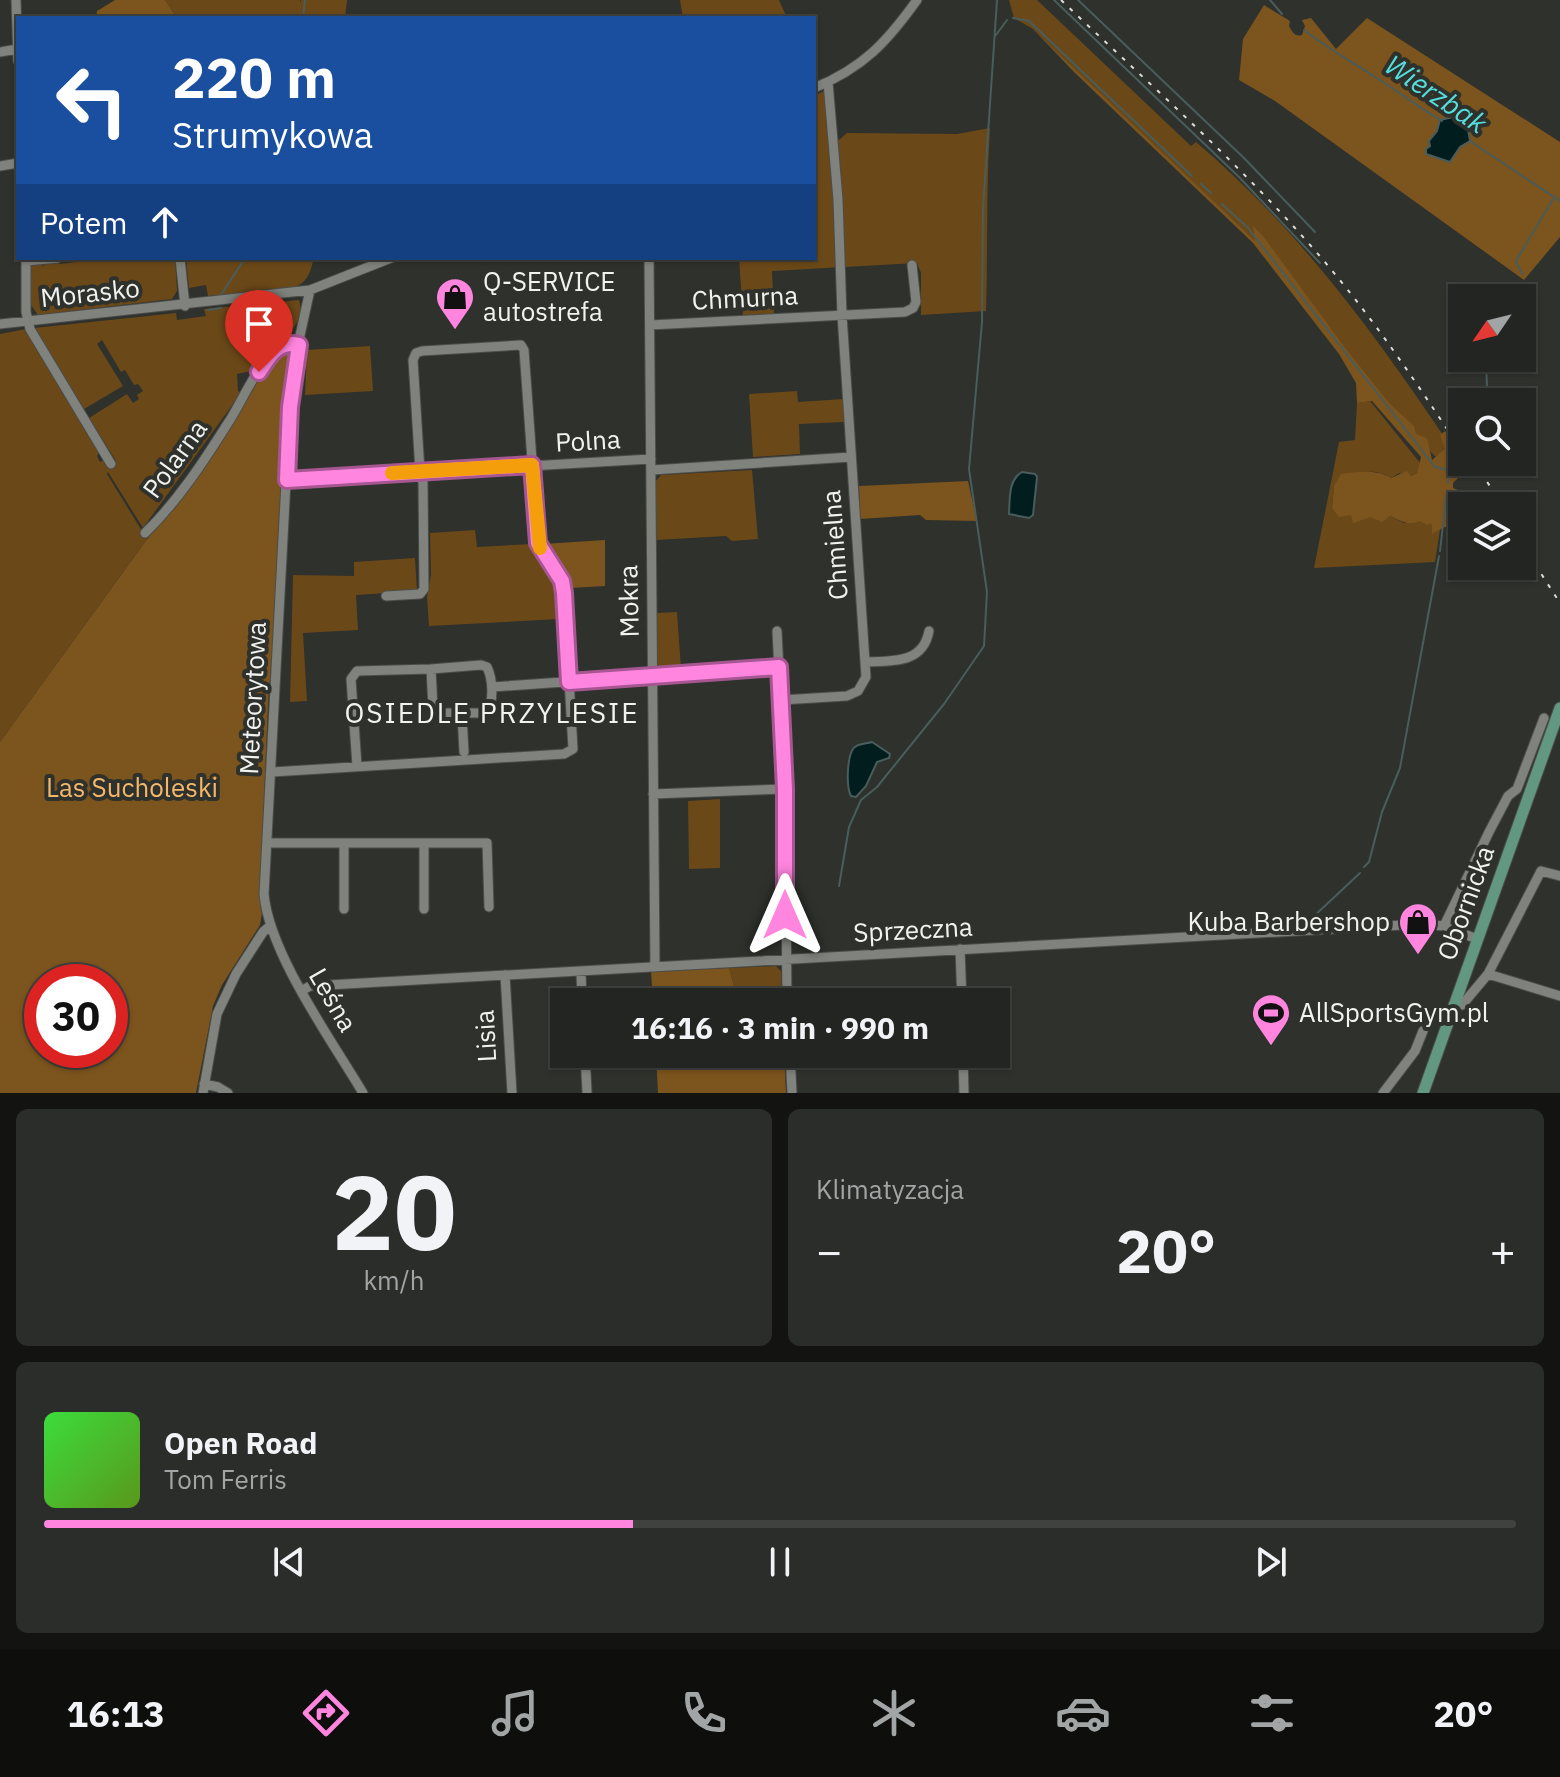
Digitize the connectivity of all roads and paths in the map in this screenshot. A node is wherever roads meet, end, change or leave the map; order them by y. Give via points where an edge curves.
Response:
1 (917, 0) edge
2 (828, 82) junction
3 (816, 87) edge
4 (26, 260) edge
5 (180, 260) edge
6 (386, 260) edge
7 (649, 260) edge
8 (912, 265) dead end
9 (310, 290) junction
10 (185, 306) junction
11 (842, 315) junction
12 (27, 321) junction
13 (0, 324) edge
14 (650, 328) junction
15 (299, 345) junction
16 (851, 457) junction
17 (111, 464) dead end
18 (532, 465) junction
19 (651, 465) junction
20 (420, 471) junction
21 (287, 480) junction
22 (145, 533) dead end
23 (386, 596) dead end
24 (777, 631) dead end
25 (929, 631) dead end
26 (865, 662) junction
27 (779, 667) junction
28 (431, 669) junction
29 (653, 676) junction
30 (569, 682) junction
31 (492, 687) junction
32 (781, 700) junction
33 (1560, 708) edge
34 (462, 715) junction
35 (1544, 718) dead end
36 (464, 752) dead end
37 (357, 766) junction
38 (272, 772) junction
39 (785, 789) junction
40 (653, 794) junction
41 (268, 843) junction
42 (344, 843) junction
43 (424, 843) junction
44 (1560, 876) edge
45 (489, 907) dead end
46 (344, 909) dead end
47 (424, 909) dead end
48 (270, 926) junction
49 (1444, 926) junction
50 (1477, 939) junction
51 (960, 949) junction
52 (786, 960) junction
53 (655, 967) junction
54 (581, 972) junction
55 (1488, 974) junction
56 (505, 975) junction
57 (1462, 979) junction
58 (1481, 983) junction
59 (582, 988) edge
60 (787, 988) edge
61 (961, 988) edge
62 (301, 991) junction
63 (1560, 996) edge
64 (1453, 1005) junction
65 (1423, 1031) dead end
66 (586, 1068) edge
67 (791, 1068) edge
68 (963, 1068) edge
69 (204, 1089) edge
70 (587, 1092) edge
71 (228, 1093) edge
72 (363, 1093) edge
73 (512, 1093) edge
74 (792, 1093) edge
75 (964, 1093) edge
76 (1383, 1093) edge
77 (1423, 1093) edge

1 - 2 street via 877,51
2 - 3 street
2 - 11 street, Chmielna
4 - 12 street
5 - 10 street
6 - 9 street, Morasko
7 - 14 street, Mokra
8 - 11 street, Chmurna via 913,308
9 - 10 street, Morasko
9 - 15 street, Meteorytowa
10 - 12 street, Morasko
11 - 14 street, Chmurna
11 - 16 street, Chmielna
12 - 13 street, Morasko
12 - 17 street
14 - 19 street, Mokra
15 - 21 street, Meteorytowa
15 - 22 street, Polarna via 279,346 269,357 178,495
16 - 19 street, Polna via 780,464
16 - 26 street, Chmielna
18 - 19 street, Polna
18 - 20 street, Polna
18 - 20 street via 524,350 512,344 416,353
18 - 30 street via 538,543 562,581
19 - 29 street, Mokra
20 - 21 street, Polna
20 - 23 street via 424,589 420,594
21 - 38 street, Meteorytowa
24 - 27 street
25 - 26 street via 918,654 902,661
26 - 32 street, Chmielna via 866,677 858,691 847,696
27 - 29 street
27 - 32 street
28 - 31 street via 487,667
28 - 34 street via 435,713
28 - 37 street via 353,674
29 - 30 street
29 - 40 street, Mokra
30 - 31 street
30 - 37 street via 569,753
31 - 34 street via 487,713
32 - 39 street
33 - 50 main road, Obornicka
34 - 36 street
35 - 49 street via 1517,789 1495,820
37 - 38 street
38 - 41 street, Meteorytowa
39 - 40 street
39 - 52 street
40 - 53 street, Mokra
41 - 42 street
41 - 48 street, Meteorytowa via 264,894
42 - 43 street
42 - 46 street
43 - 45 street via 487,843
43 - 47 street
44 - 55 street via 1541,871
48 - 62 street, Leśna
48 - 69 street via 236,974 217,1014
49 - 50 street, Sprzeczna
49 - 51 street, Sprzeczna
50 - 57 main road, Obornicka
51 - 52 street, Sprzeczna
51 - 61 street
52 - 53 street, Sprzeczna
52 - 60 street
53 - 54 street, Sprzeczna
54 - 56 street, Sprzeczna
54 - 59 street
55 - 58 street
55 - 63 street
56 - 62 street, Sprzeczna via 310,986
56 - 73 street, Lisia
57 - 58 street
57 - 64 main road, Obornicka
58 - 64 street via 1462,1005
62 - 72 street, Leśna
64 - 77 main road, Obornicka
65 - 76 street via 1415,1051
66 - 70 street
67 - 74 street
68 - 75 street
69 - 71 street via 218,1087

